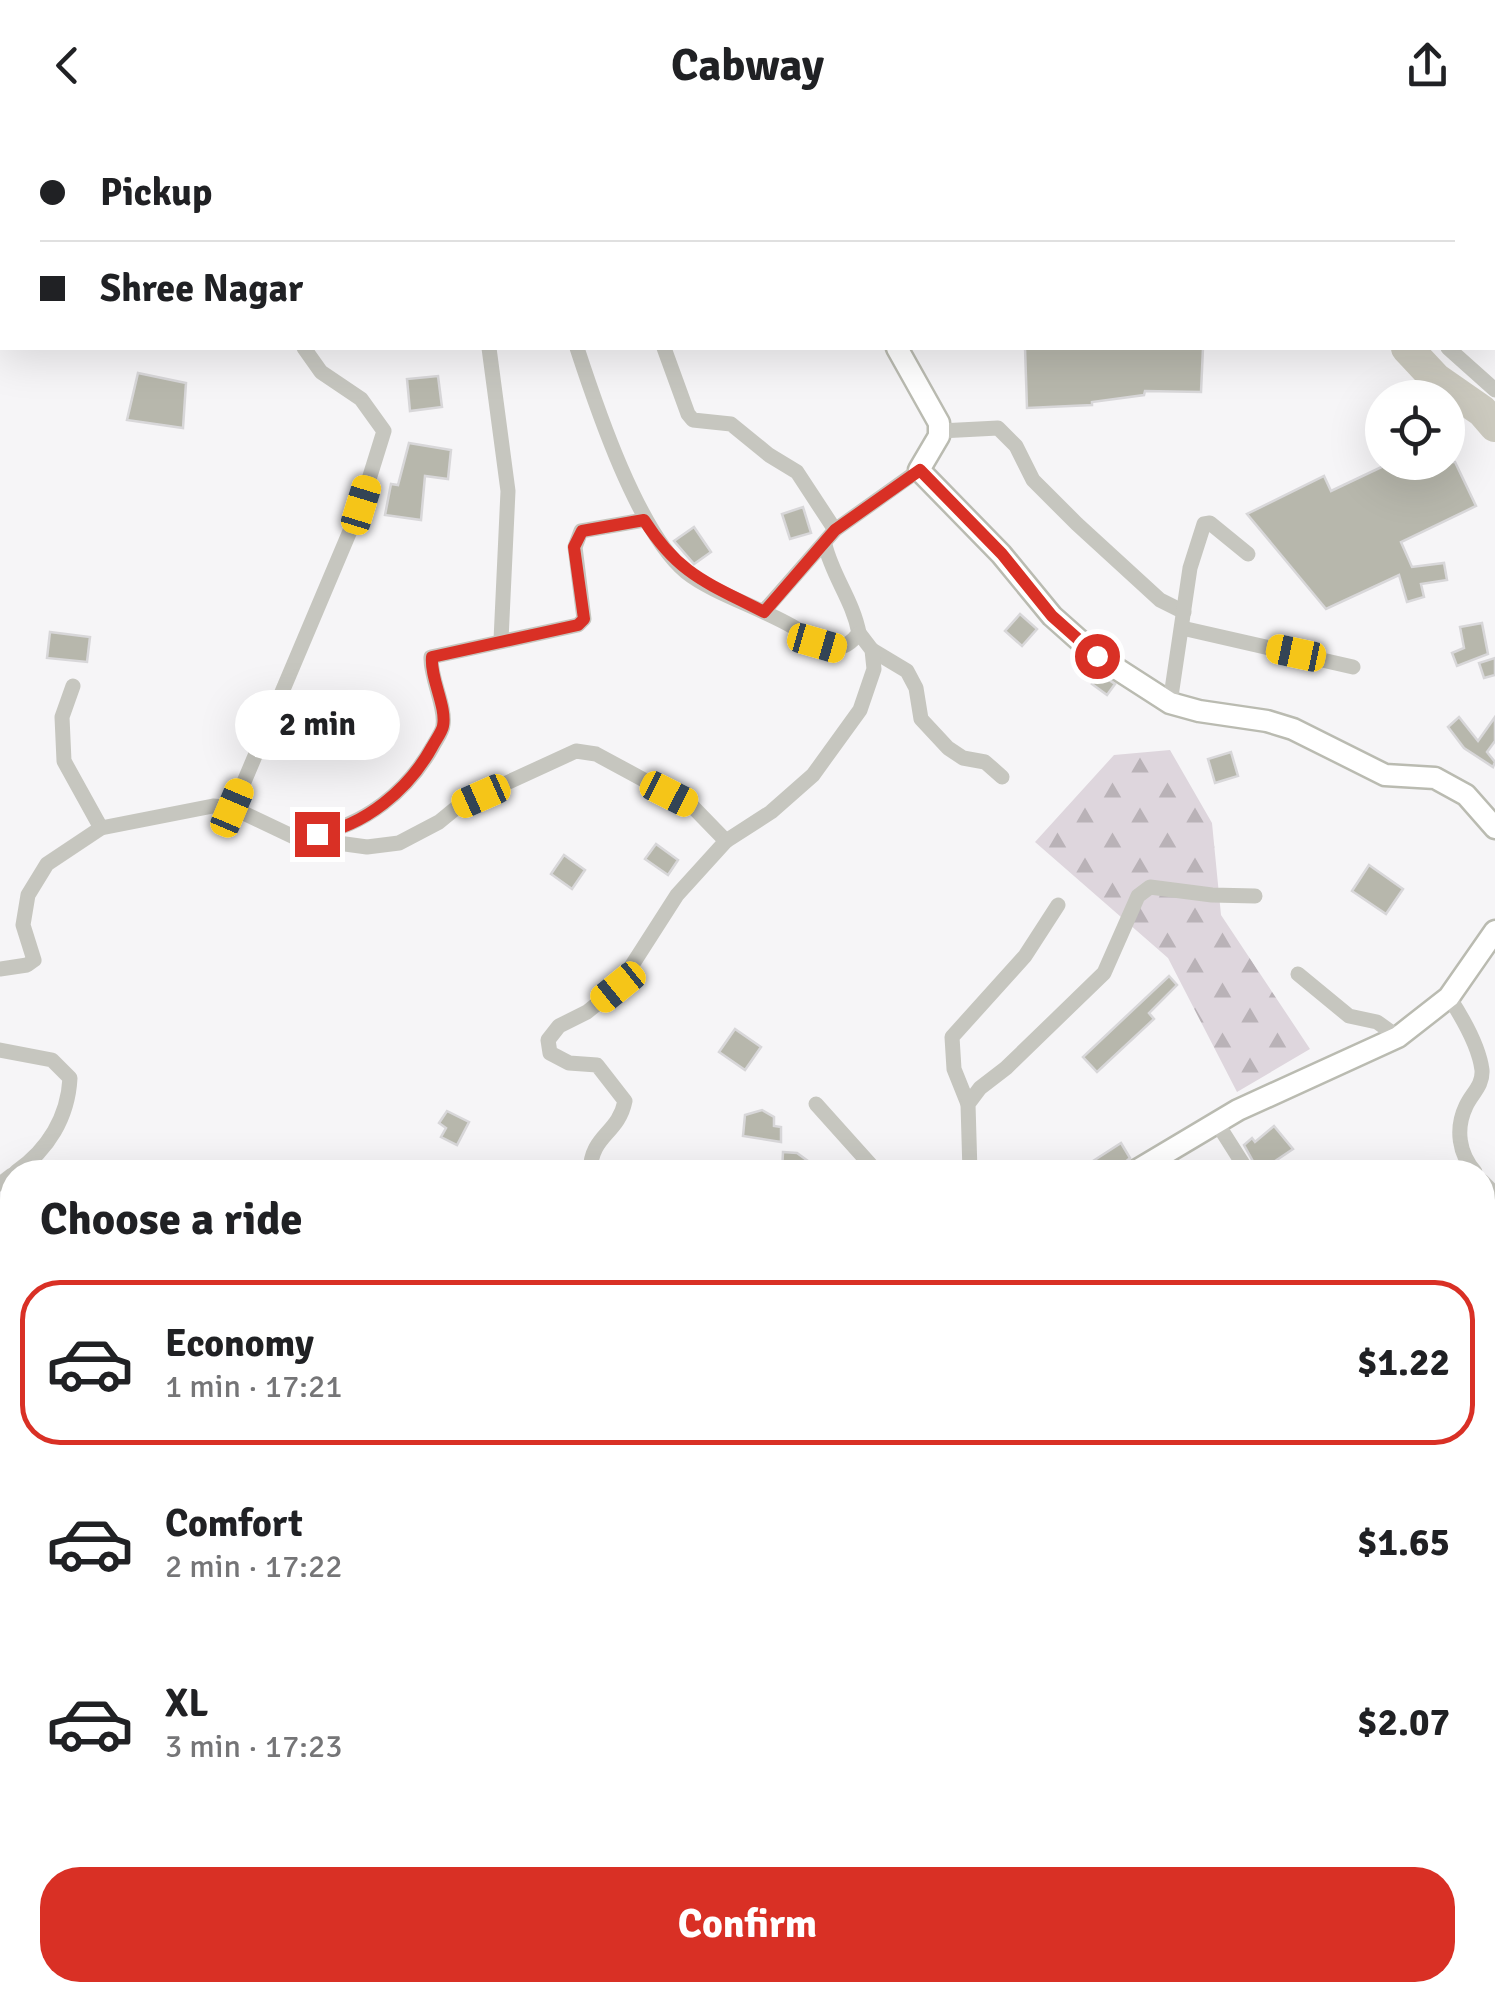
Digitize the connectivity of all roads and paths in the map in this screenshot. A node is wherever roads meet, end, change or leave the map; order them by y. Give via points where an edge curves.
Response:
1 (306, 350) edge
2 (490, 350) edge
3 (577, 350) edge
4 (665, 350) edge
5 (898, 350) edge
6 (1450, 350) edge
7 (1495, 390) edge
8 (940, 431) junction
9 (920, 470) junction
10 (644, 520) junction
11 (835, 530) junction
12 (826, 545) junction
13 (1248, 554) dead end
14 (764, 612) junction
15 (1183, 620) junction
16 (859, 633) junction
17 (501, 640) junction
18 (872, 650) junction
19 (1353, 667) dead end
20 (73, 686) dead end
21 (1170, 703) junction
22 (1002, 777) dead end
23 (232, 808) junction
24 (101, 828) junction
25 (1495, 828) edge
26 (294, 837) junction
27 (726, 841) junction
28 (1255, 896) dead end
29 (1058, 905) dead end
30 (1495, 932) edge
31 (0, 969) edge
32 (1298, 974) dead end
33 (1449, 997) junction
34 (1398, 1037) junction
35 (0, 1050) edge
36 (816, 1104) dead end
37 (968, 1104) junction
38 (1217, 1123) junction
39 (34, 1160) edge
40 (590, 1160) edge
41 (866, 1160) edge
42 (970, 1160) edge
43 (1154, 1160) edge
44 (1240, 1160) edge
45 (1464, 1160) edge

1 - 23 street via 322,372 361,399 384,432 361,505
2 - 17 street via 508,491
3 - 10 street
4 - 11 street via 693,420 731,424 798,472
5 - 8 street
6 - 7 street
8 - 9 street
8 - 15 street via 998,428 1033,480
9 - 11 street
9 - 21 street via 1052,616 1097,656
10 - 14 street via 689,574
10 - 17 street via 576,537 584,619 578,625
11 - 12 street
12 - 14 street
12 - 16 street
13 - 15 street via 1210,522 1204,524
14 - 16 street via 836,649
15 - 19 street
15 - 21 street
16 - 18 street
17 - 26 street via 432,657 444,726 393,796 340,830
18 - 22 street via 908,671 921,719 948,748 986,762
18 - 27 street via 874,669 860,710 813,775
20 - 24 street via 62,717 64,761
21 - 25 street via 1267,720 1386,775 1435,778 1466,795
23 - 24 street
23 - 26 street
24 - 31 street via 47,864 28,894 23,925 34,960
26 - 27 street via 366,847 399,843 462,804 576,751 596,754 692,806
27 - 40 street via 677,895 618,987 548,1040 550,1053 569,1063 597,1065 625,1101 621,1118
28 - 37 street via 1150,887 1138,896 1104,973
29 - 37 street via 1025,956 952,1037 954,1070
30 - 33 street
32 - 34 street via 1349,1016 1377,1022
33 - 34 street
33 - 45 street via 1482,1068 1460,1127
34 - 38 street
35 - 39 street via 52,1060 70,1078 50,1143
36 - 41 street
37 - 42 street
38 - 43 street
38 - 44 street

